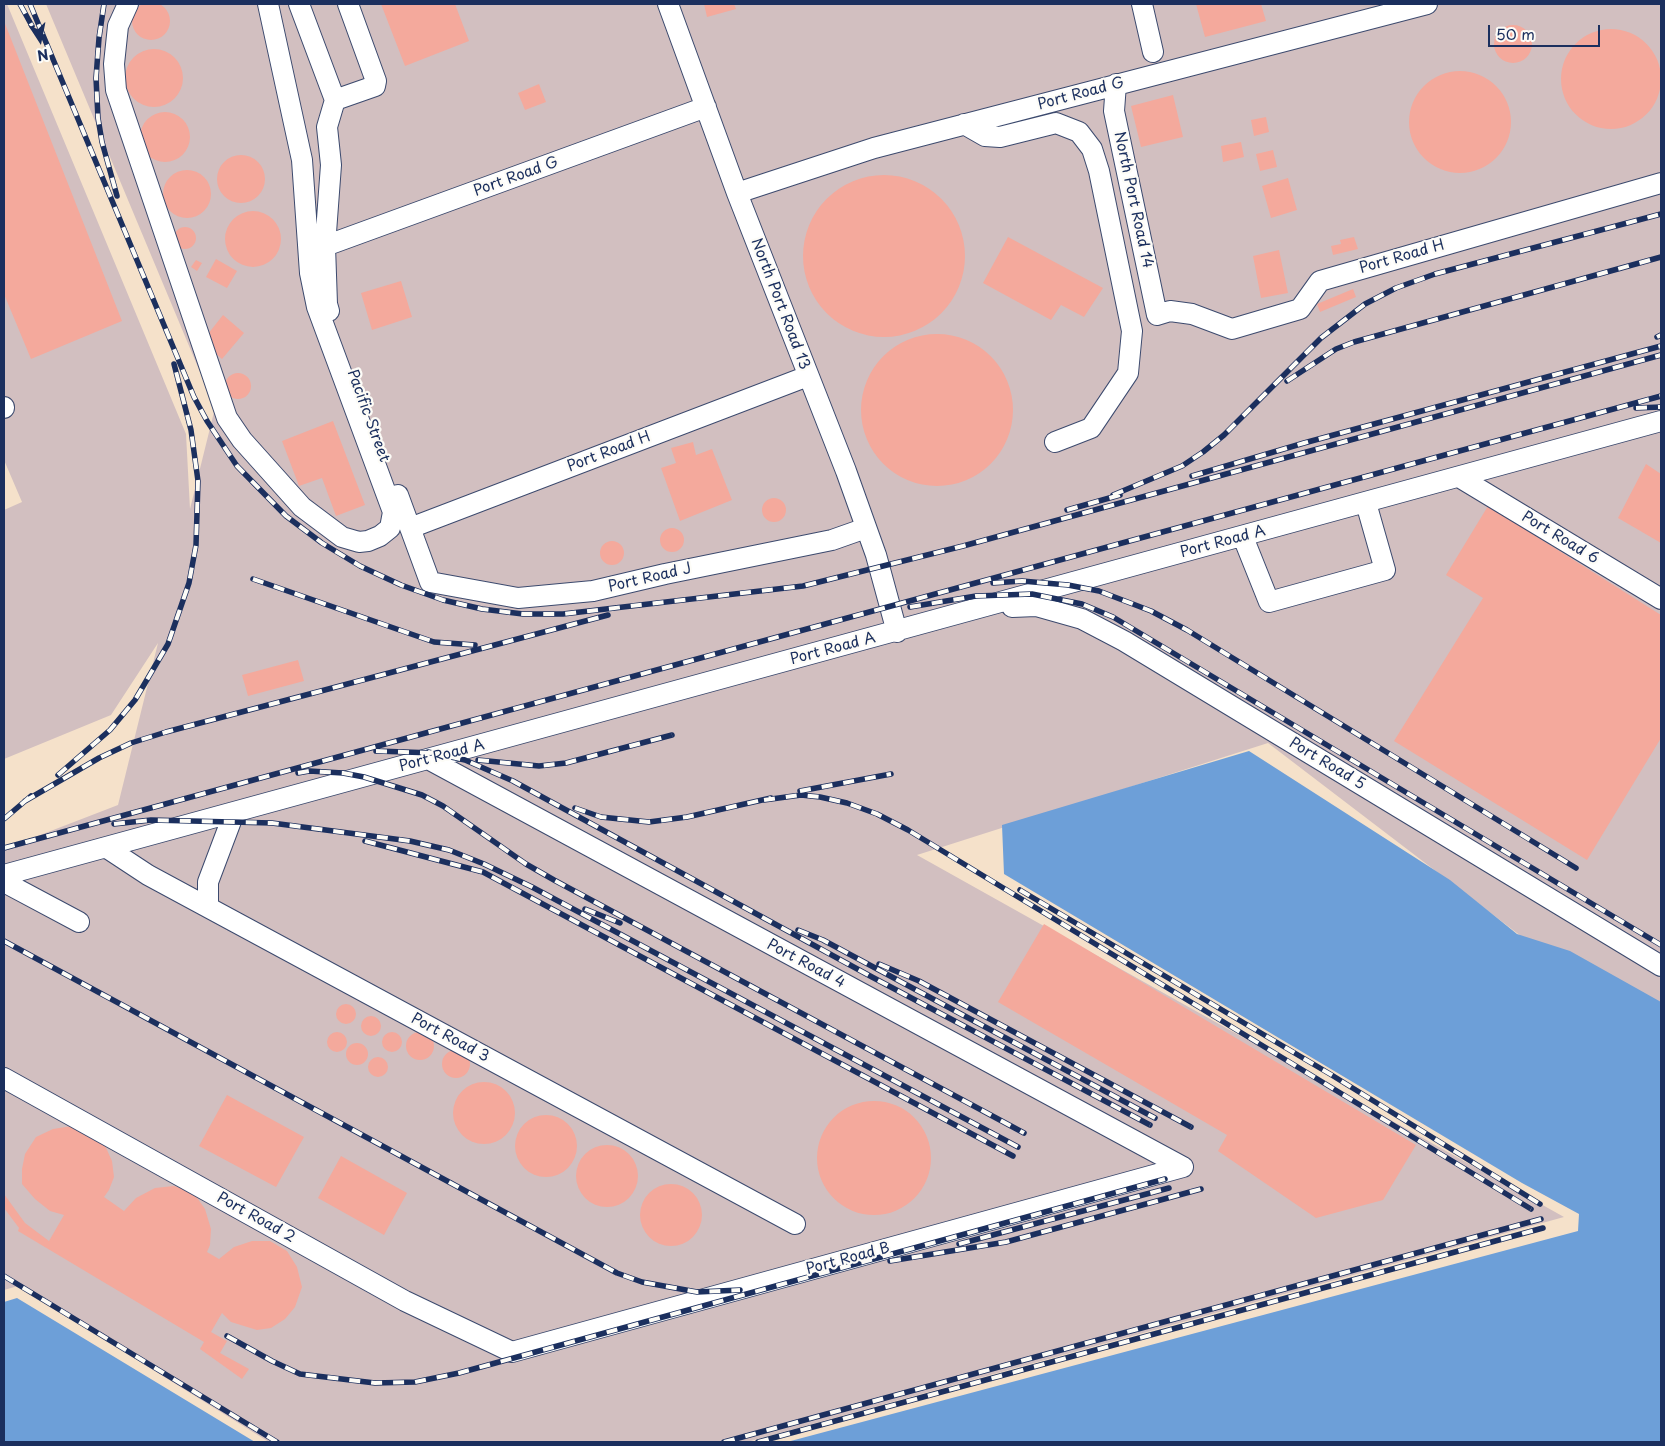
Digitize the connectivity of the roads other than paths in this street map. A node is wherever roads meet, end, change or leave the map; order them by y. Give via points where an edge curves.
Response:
1 (128, 4) edge
2 (268, 4) edge
3 (299, 4) edge
4 (348, 4) edge
5 (668, 4) edge
6 (1142, 4) edge
7 (1427, 4) edge
8 (1153, 52) dead end
9 (1116, 84) junction
10 (335, 100) junction
11 (706, 107) junction
12 (964, 124) junction
13 (1661, 182) edge
14 (736, 193) junction
15 (325, 246) junction
16 (1157, 315) joint
17 (808, 376) junction
18 (1661, 421) edge
19 (1055, 442) dead end
20 (1459, 477) junction
21 (1366, 503) junction
22 (410, 528) junction
23 (866, 528) junction
24 (1243, 537) junction
25 (430, 582) joint
26 (1661, 599) edge
27 (978, 609) junction
28 (896, 632) junction
29 (430, 760) junction
30 (234, 812) junction
31 (107, 848) junction
32 (33, 868) junction
33 (4, 875) edge
34 (4, 882) edge
35 (33, 897) junction
36 (208, 907) junction
37 (79, 922) dead end
38 (1661, 966) edge
39 (4, 1078) edge
40 (1183, 1167) joint
41 (795, 1224) dead end
42 (512, 1352) joint

1 - 2 lane via 120,16 115,43 116,90 227,418 242,440 302,507 342,538 368,541 390,528 393,512 317,307 310,273 302,160
3 - 10 lane
4 - 10 lane via 376,82 375,86
5 - 11 lane, North Port Road 13
6 - 8 lane
7 - 9 lane, Port Road G
9 - 12 lane, Port Road G
9 - 16 lane, North Port Road 14 via 1114,111
10 - 15 lane, Pacific Street via 327,127 332,165
11 - 14 lane, North Port Road 13
11 - 15 lane, Port Road G
12 - 14 lane, Port Road G via 874,148
12 - 19 lane via 985,136 1000,137 1056,124 1079,132 1092,149 1099,171 1132,331 1128,373 1091,428
13 - 16 lane, Port Road H via 1320,281 1300,309 1232,329 1192,314 1170,311
14 - 17 lane, North Port Road 13
15 - 22 lane, Pacific Street via 327,304
17 - 22 lane, Port Road H
17 - 23 lane, North Port Road 13
18 - 20 lane, Port Road A
20 - 21 lane, Port Road A
20 - 26 lane, Port Road 6
21 - 24 lane, Port Road A
21 - 24 lane via 1385,570 1287,598 1269,602
22 - 25 lane, Pacific Street
23 - 25 lane, Port Road J via 832,540 593,591 518,598
23 - 28 lane, North Port Road 13
24 - 27 lane, Port Road A
27 - 28 lane, Port Road A
27 - 38 lane, Port Road 5 via 1036,606 1082,619 1116,636
28 - 29 lane, Port Road A
29 - 30 lane, Port Road A
29 - 40 lane, Port Road 4
30 - 31 lane, Port Road A
30 - 36 lane via 208,882
31 - 32 lane, Port Road A
31 - 36 lane, Port Road 3 via 148,875
32 - 33 lane, Port Road A
32 - 35 lane
34 - 35 lane
35 - 37 lane
36 - 41 lane, Port Road 3
39 - 42 lane, Port Road 2 via 405,1300
40 - 42 lane, Port Road B

